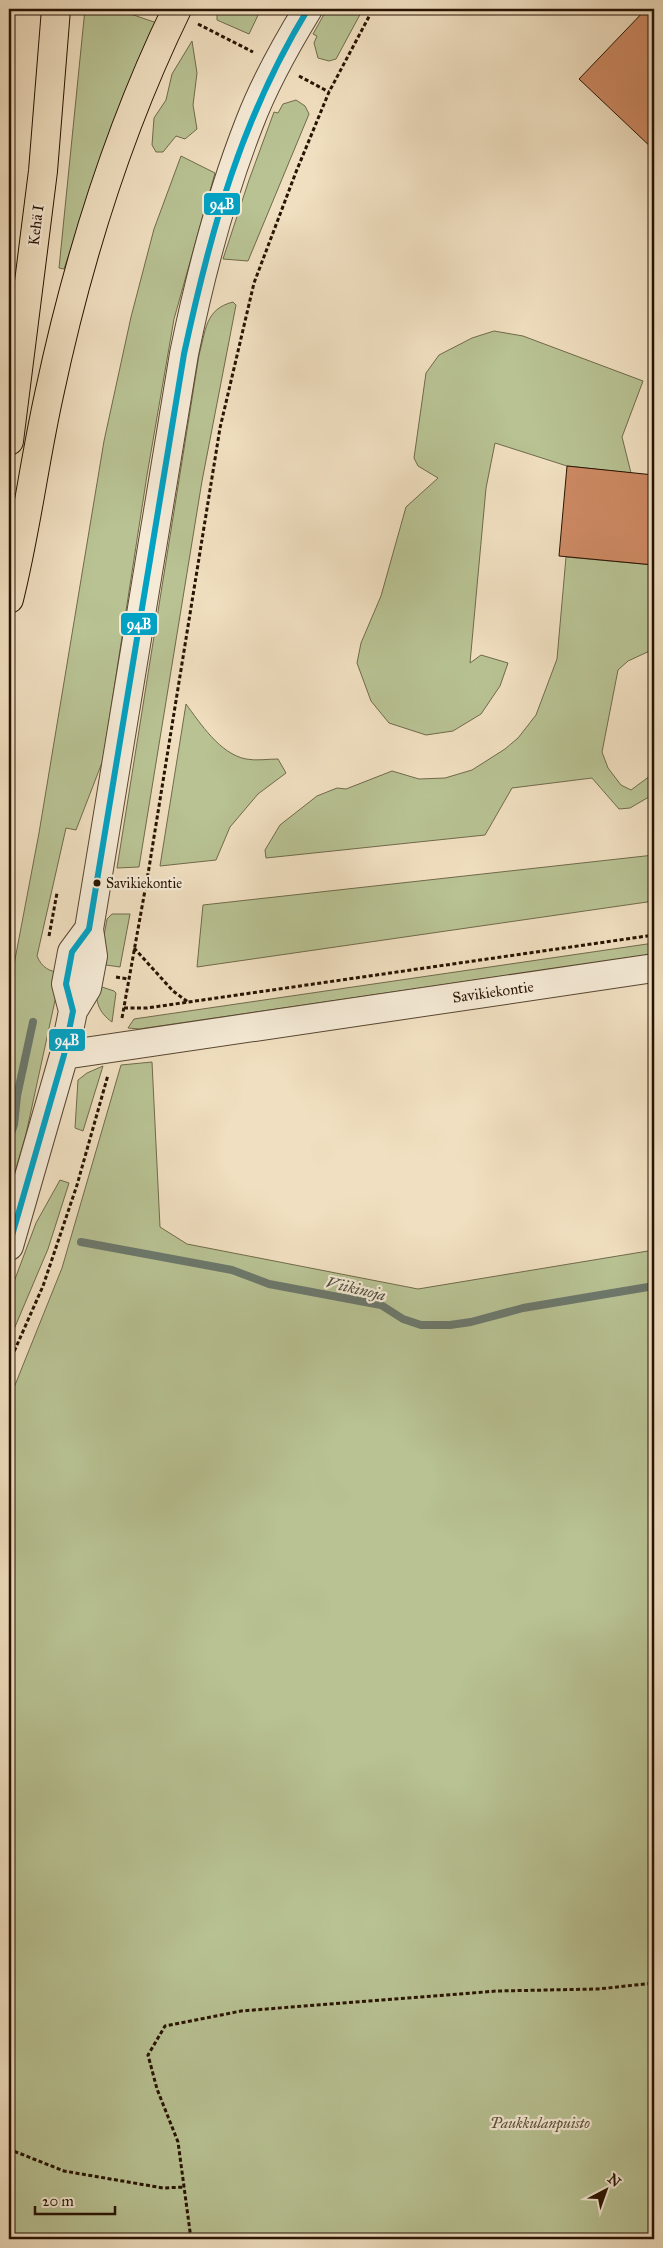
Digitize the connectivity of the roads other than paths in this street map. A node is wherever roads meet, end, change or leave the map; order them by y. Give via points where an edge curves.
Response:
1 (56, 9) edge
2 (308, 9) edge
3 (185, 15) edge
4 (9, 441) edge
5 (9, 598) edge
6 (654, 968) edge
7 (64, 1055) junction
8 (9, 1246) edge

1 - 4 highway, Kehä I via 43,170
2 - 7 street via 249,123 200,277 179,383 89,929 93,956 87,988 73,1011
3 - 5 highway via 155,55 93,225 49,395
6 - 7 street, Savikiekontie
7 - 8 street

